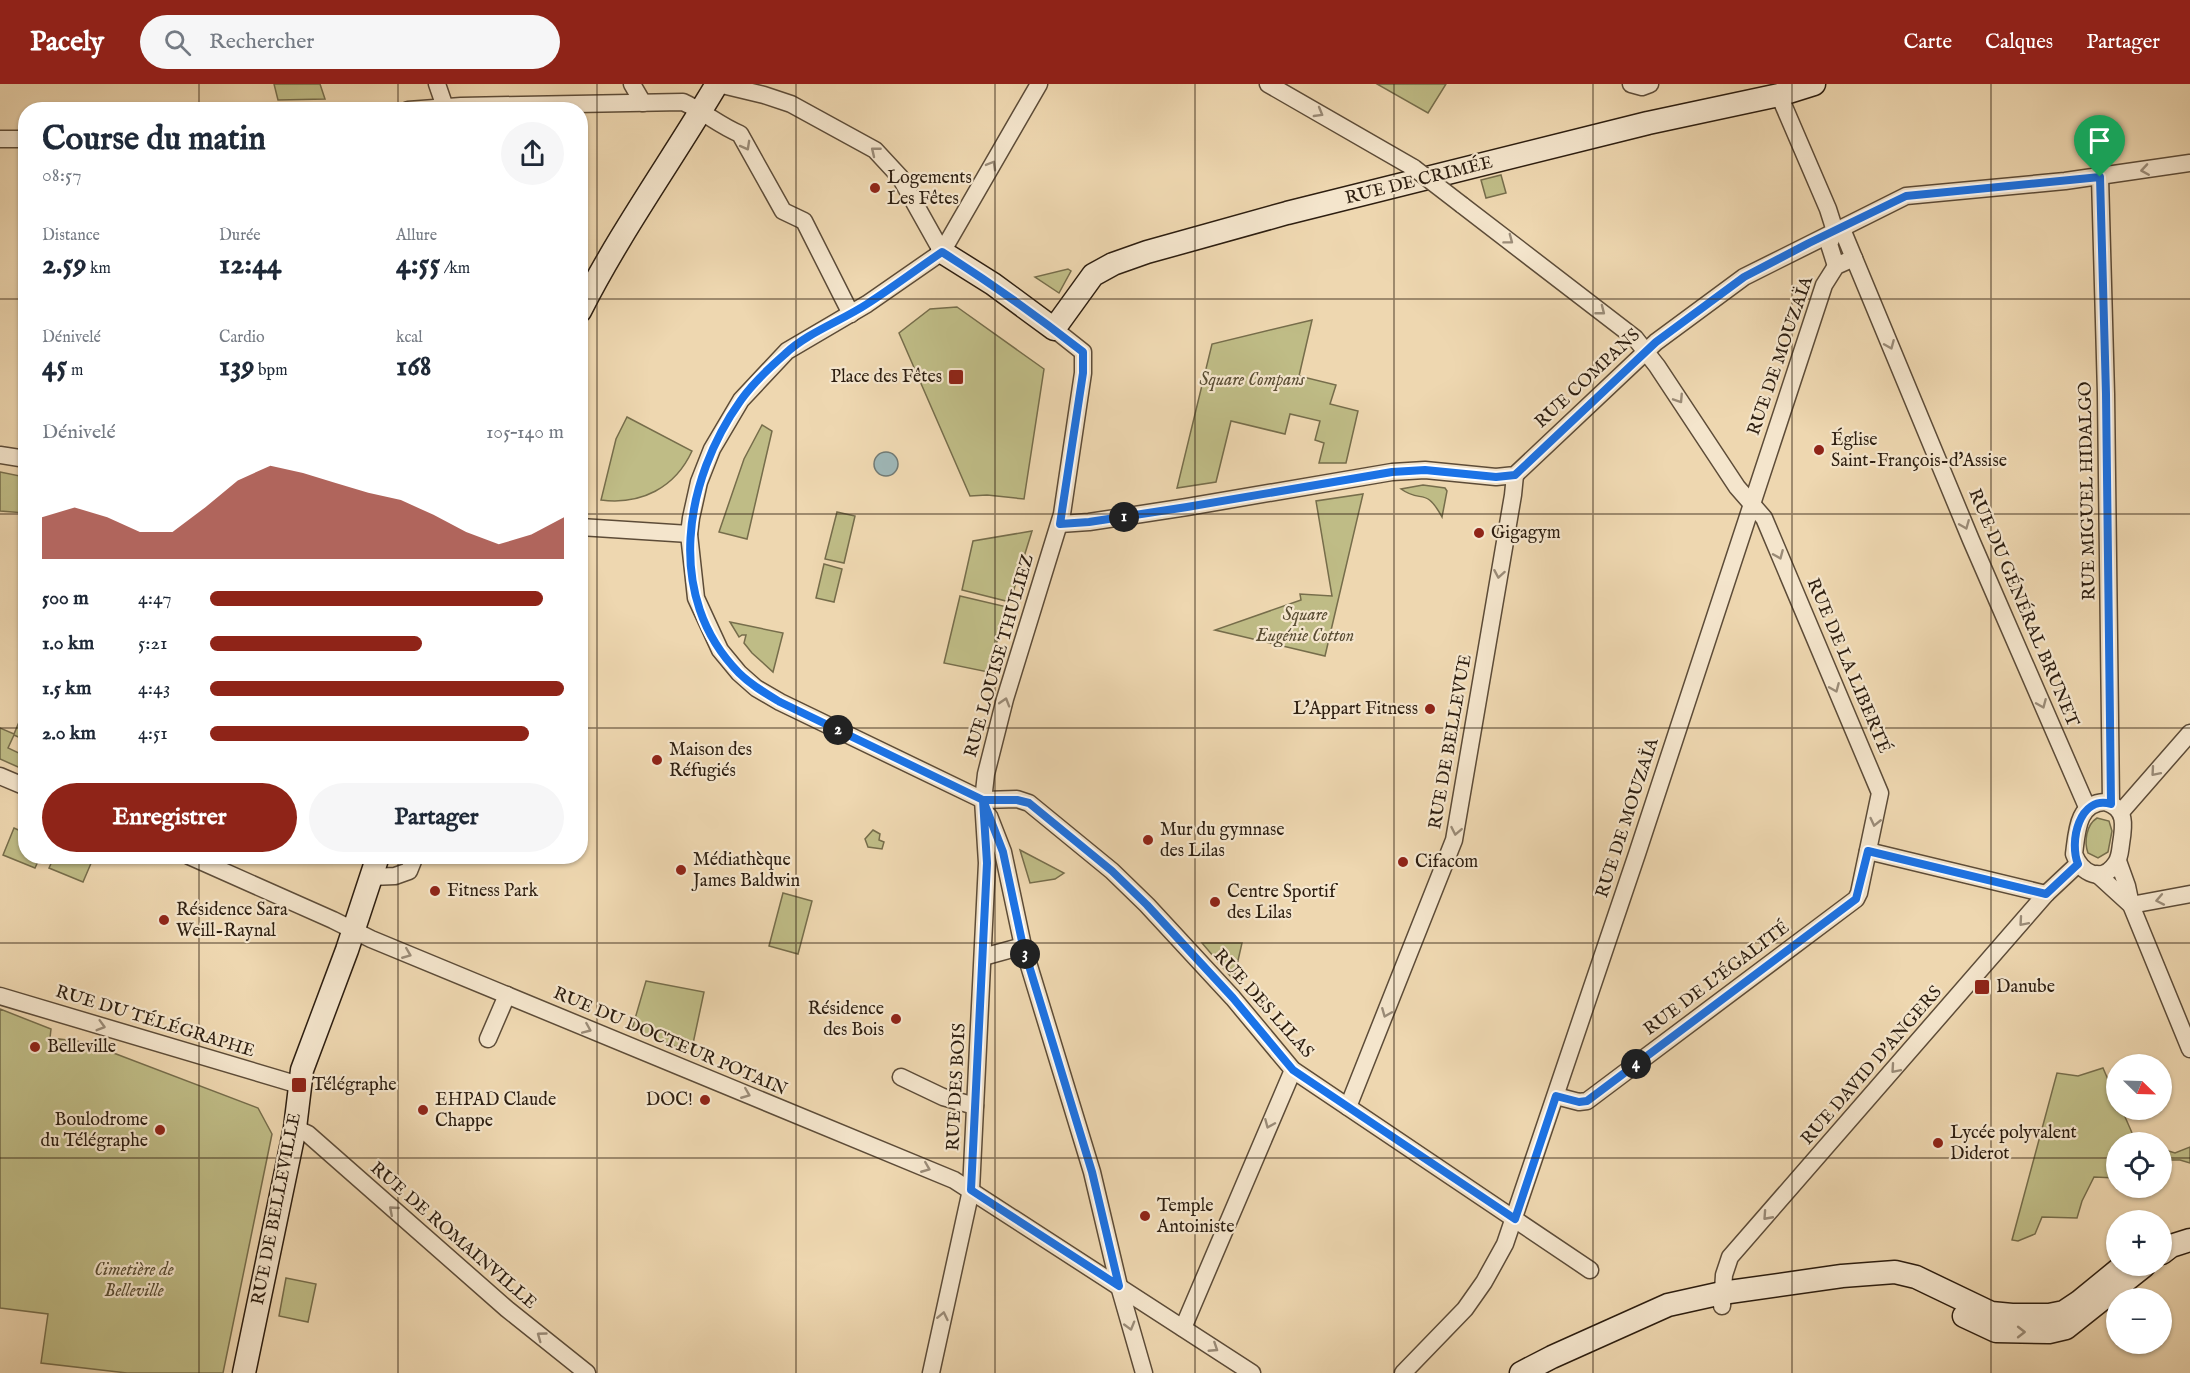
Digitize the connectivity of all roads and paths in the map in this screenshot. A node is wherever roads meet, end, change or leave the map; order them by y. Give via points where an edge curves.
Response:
1 (437, 84) edge
2 (632, 84) edge
3 (718, 84) edge
4 (1039, 84) edge
5 (1268, 84) edge
6 (1631, 84) edge
7 (1650, 84) edge
8 (1814, 84) edge
9 (1778, 90) edge
10 (443, 102) edge
11 (643, 103) junction
12 (588, 105) edge
13 (701, 111) junction
14 (18, 138) edge
15 (0, 139) edge
16 (2190, 163) edge
17 (2100, 177) junction
18 (1835, 231) junction
19 (942, 252) junction
20 (1854, 258) junction
21 (1836, 266) junction
22 (588, 281) edge
23 (851, 314) junction
24 (1054, 329) junction
25 (1645, 351) junction
26 (0, 455) edge
27 (18, 458) edge
28 (1515, 475) junction
29 (1752, 503) junction
30 (1060, 524) junction
31 (588, 528) edge
32 (689, 534) junction
33 (2190, 733) edge
34 (0, 776) edge
35 (18, 784) edge
36 (983, 800) junction
37 (2087, 807) junction
38 (2116, 808) junction
39 (1868, 851) junction
40 (2118, 861) junction
41 (207, 864) edge
42 (412, 864) edge
43 (2078, 864) junction
44 (374, 867) edge
45 (2097, 874) junction
46 (2046, 894) junction
47 (2190, 894) edge
48 (2131, 905) junction
49 (354, 930) junction
50 (1023, 946) junction
51 (983, 957) junction
52 (507, 995) junction
53 (0, 996) edge
54 (488, 1039) dead end
55 (2190, 1049) edge
56 (1293, 1070) junction
57 (901, 1077) dead end
58 (299, 1085) junction
59 (1556, 1096) junction
60 (975, 1106) junction
61 (1348, 1107) junction
62 (295, 1128) junction
63 (971, 1190) junction
64 (1515, 1219) junction
65 (2190, 1229) edge
66 (2172, 1233) edge
67 (2190, 1240) edge
68 (2172, 1246) edge
69 (1590, 1270) dead end
70 (2111, 1276) edge
71 (2132, 1276) edge
72 (1119, 1286) junction
73 (1722, 1299) junction
74 (1183, 1328) junction
75 (244, 1373) edge
76 (587, 1373) edge
77 (931, 1373) edge
78 (1144, 1373) edge
79 (1252, 1373) edge
80 (1403, 1373) edge
81 (1521, 1373) edge
82 (1546, 1373) edge

1 - 10 street
2 - 11 street
3 - 13 street
19 -> 3 street via 900,177 875,150 791,105
19 -> 4 street
5 -> 25 street, RUE DE LA LIBERTÉ, bridge via 1414,168 1635,338
6 - 7 street
8 - 9 street, RUE DE CRIMÉE
9 - 18 street, RUE DU GÉNÉRAL BRUNET
9 - 24 street, RUE DE CRIMÉE via 1147,252 1092,275
11 - 12 street
11 - 13 street via 683,102
13 - 22 street
13 -> 23 street via 740,134 783,211 804,221
14 - 15 street
16 -> 17 street, RUE COMPANS
17 - 18 street, RUE COMPANS via 1906,196
17 - 38 street, RUE MIGUEL HIDALGO
18 - 20 street, RUE DU GÉNÉRAL BRUNET via 1844,234
18 - 21 street, RUE DU GÉNÉRAL BRUNET via 1829,244
18 - 25 street, RUE COMPANS via 1744,277
19 - 23 street
19 - 24 street
20 - 21 street, RUE DE MOUZAÏA
20 -> 37 street, RUE DU GÉNÉRAL BRUNET
21 - 29 street, RUE DE MOUZAÏA via 1824,285
23 - 32 street via 787,351 741,400 706,465
24 - 30 street via 1083,352 1084,361
25 - 28 street, RUE COMPANS
25 -> 29 street, RUE DE LA LIBERTÉ via 1737,487
26 - 27 street
28 - 30 street via 1392,472
28 -> 61 street, RUE DE BELLEVUE via 1454,840
29 -> 39 street, RUE DE LA LIBERTÉ via 1764,518 1880,793
29 - 59 street, RUE DE MOUZAÏA
36 -> 30 street, RUE LOUISE THULIEZ via 989,759
31 - 32 street
32 - 36 street via 696,598 720,650 739,673 780,702
33 -> 38 street
34 - 35 street
36 - 50 street via 1003,852
36 - 51 street, RUE DES BOIS via 987,863
36 - 56 street, RUE DES LILAS via 1029,803 1112,871 1233,998
37 - 38 street via 2098,802
37 - 43 street via 2080,820 2074,854
38 - 40 street via 2124,827
39 - 46 street
39 - 59 street, RUE DE L'ÉGALITÉ via 1856,899 1587,1101
40 - 45 street
40 - 48 street
41 - 49 street, RUE DU DOCTEUR POTAIN
42 - 44 street, RUE DE BELLEVILLE via 409,872 395,876
43 - 45 street via 2085,872
43 - 46 street, RUE DAVID D'ANGERS
44 - 49 street, RUE DE BELLEVILLE
45 - 48 street
46 -> 73 street, RUE DAVID D'ANGERS via 1730,1257
47 -> 48 street
48 - 55 street
49 -> 52 street, RUE DU DOCTEUR POTAIN
49 - 58 street, RUE DE BELLEVILLE
50 - 51 street
50 - 72 street via 1092,1172
51 - 60 street, RUE DES BOIS
52 - 54 street
52 -> 63 street, RUE DU DOCTEUR POTAIN
53 -> 58 street, RUE DU TÉLÉGRAPHE
56 - 61 street, RUE DES LILAS
56 -> 74 street
57 - 60 street via 943,1097
58 - 62 street, RUE DE BELLEVILLE
59 - 64 street, RUE DE MOUZAÏA
60 - 63 street, RUE DES BOIS
61 - 64 street, RUE DES LILAS
62 - 75 street, RUE DE BELLEVILLE
76 -> 62 street, RUE DE ROMAINVILLE via 507,1309 308,1134
63 - 72 street, RUE DU DOCTEUR POTAIN
77 -> 63 street, RUE DES BOIS
64 - 69 street, RUE DES LILAS
64 - 80 street, RUE DE MOUZAÏA via 1484,1282 1465,1309
65 - 66 street
67 - 68 street
70 - 73 street via 2072,1307 2049,1315 1991,1312 1916,1277 1895,1272 1842,1276
73 -> 71 street via 1894,1286 1906,1288 1996,1331 2049,1332 2066,1328
72 - 74 street, RUE DU DOCTEUR POTAIN
72 -> 78 street
73 - 81 street via 1668,1305
73 - 82 street via 1674,1314
74 -> 79 street, RUE DU DOCTEUR POTAIN

